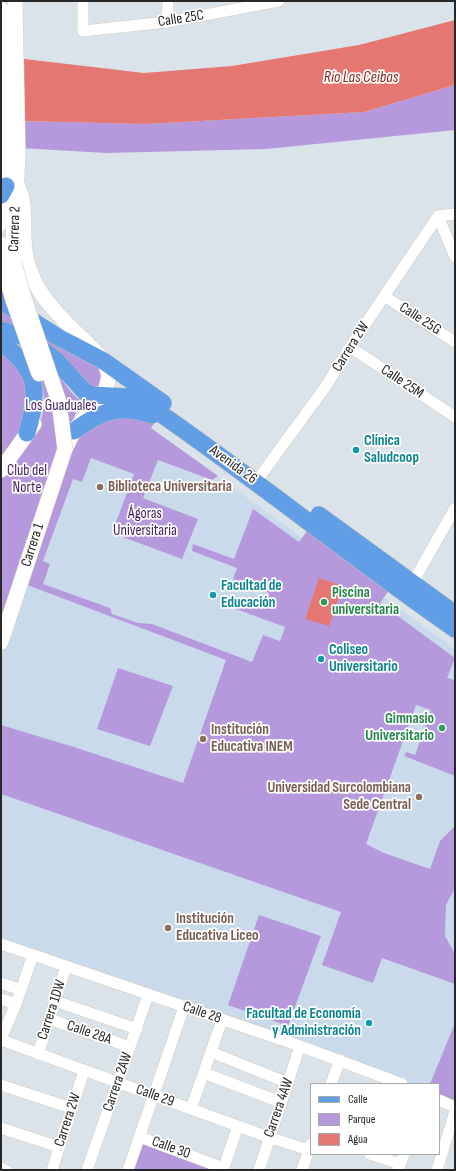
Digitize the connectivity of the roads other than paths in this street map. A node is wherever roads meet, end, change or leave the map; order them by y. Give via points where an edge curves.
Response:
1 (15, 1) edge
2 (83, 1) edge
3 (168, 1) edge
4 (279, 1) edge
5 (254, 4) edge
6 (4, 22) edge
7 (167, 22) junction
8 (8, 185) edge
9 (455, 214) edge
10 (438, 216) junction
11 (1, 223) edge
12 (1, 244) edge
13 (455, 257) edge
14 (8, 261) junction
15 (384, 296) junction
16 (1, 301) edge
17 (1, 330) edge
18 (455, 342) edge
19 (1, 343) edge
20 (350, 347) junction
21 (105, 362) junction
22 (103, 396) junction
23 (455, 417) edge
24 (173, 422) junction
25 (32, 427) junction
26 (74, 431) junction
27 (65, 449) junction
28 (1, 470) edge
29 (261, 475) junction
30 (455, 508) edge
31 (409, 589) junction
32 (455, 614) edge
33 (455, 629) edge
34 (1, 642) edge
35 (1, 944) edge
36 (33, 955) junction
37 (66, 967) junction
38 (1, 983) edge
39 (21, 990) junction
40 (148, 995) junction
41 (1, 999) edge
42 (55, 1001) junction
43 (16, 1004) junction
44 (184, 1007) junction
45 (49, 1019) junction
46 (222, 1020) junction
47 (137, 1028) junction
48 (1, 1040) edge
49 (300, 1046) junction
50 (130, 1047) junction
51 (211, 1052) junction
52 (38, 1054) junction
53 (340, 1060) junction
54 (84, 1071) junction
55 (204, 1073) junction
56 (117, 1082) junction
57 (288, 1083) junction
58 (331, 1083) edge
59 (399, 1083) edge
60 (1, 1084) edge
61 (154, 1095) junction
62 (440, 1100) edge
63 (280, 1102) junction
64 (455, 1107) edge
65 (71, 1108) junction
66 (191, 1109) junction
67 (455, 1111) edge
68 (238, 1126) junction
69 (1, 1128) edge
70 (140, 1137) junction
71 (268, 1137) junction
72 (310, 1147) edge
73 (59, 1148) junction
74 (373, 1155) edge
75 (401, 1163) edge
76 (1, 1168) edge
77 (223, 1169) edge
78 (6, 1170) edge
79 (52, 1170) edge
80 (87, 1170) edge
81 (128, 1170) edge
82 (259, 1170) edge
83 (302, 1170) edge
84 (438, 1170) edge

1 - 6 main road, Carrera 2
2 - 7 street, Calle 25C via 83,31
3 - 7 street
4 - 5 street, Calle 25C
5 - 7 street, Calle 25C
6 - 8 main road, Carrera 2
6 - 8 main road, Carrera 2 via 18,156
8 - 11 main road, Carrera 2
8 - 14 main road, Carrera 2 via 13,242
8 - 21 main road via 21,192 26,256 34,280 53,310
9 - 10 street
10 - 13 street
10 - 15 street, Carrera 2W
12 - 14 main road, Carrera 2
14 - 25 main road, Carrera 2, bridge via 13,300 39,374 42,403
14 - 27 main road, Carrera 2, bridge via 24,298 59,402
15 - 18 street, Calle 25G
15 - 20 street, Carrera 2W
16 - 21 main road, Avenida 26 via 56,336
17 - 22 main road, Avenida 26 via 30,340 56,360 79,387 90,394
19 - 25 main road via 25,365 34,382 36,398
20 - 23 street, Calle 25M
20 - 29 street, Carrera 2W via 326,386
21 - 22 main road via 108,383
21 - 29 main road, Avenida 26
22 - 24 main road, Avenida 26 via 139,400
22 - 26 main road, Carrera 1
24 - 26 main road via 137,410 122,409 105,412
24 - 31 main road, Avenida 26 via 312,524
25 - 28 main road, Carrera 2
26 - 27 main road, Carrera 1
27 - 34 main road, Carrera 1
29 - 31 main road, Avenida 26 via 346,534
30 - 31 street
31 - 32 main road, Avenida 26
31 - 33 main road, Avenida 26
35 - 36 street, Calle 28
36 - 37 street, Calle 28
36 - 39 street
37 - 40 street, Calle 28
37 - 42 street, Carrera 1DW
38 - 39 street
39 - 43 street
40 - 44 street, Calle 28
40 - 47 street, Carrera 2AW
41 - 43 street
42 - 45 street, Carrera 1DW
42 - 47 street
43 - 48 street
44 - 46 street, Calle 28
44 - 61 street
45 - 50 street, Calle 28A
45 - 52 street, Carrera 1DW
46 - 49 street, Calle 28
46 - 51 street
47 - 50 street, Carrera 2AW
48 - 52 street, Calle 29
49 - 53 street, Calle 28
49 - 57 street, Carrera 4AW
50 - 56 street, Carrera 2AW
51 - 55 street
51 - 57 street
52 - 54 street, Calle 29
53 - 58 street
53 - 59 street, Calle 28
54 - 56 street, Calle 29
54 - 65 street, Carrera 2W
55 - 63 street
55 - 66 street
56 - 61 street, Calle 29
56 - 80 street, Carrera 2AW
57 - 63 street, Carrera 4AW
60 - 65 street
61 - 66 street, Calle 29
61 - 70 street
62 - 64 street
63 - 71 street, Carrera 4AW
65 - 73 street, Carrera 2W
66 - 68 street, Calle 29
67 - 84 street
68 - 71 street, Calle 29
68 - 77 street
69 - 73 street
70 - 77 street, Calle 30
70 - 81 street
71 - 72 street, Calle 29
71 - 82 street, Carrera 4AW
72 - 83 street
73 - 79 street, Carrera 2W
74 - 75 street
76 - 78 street

